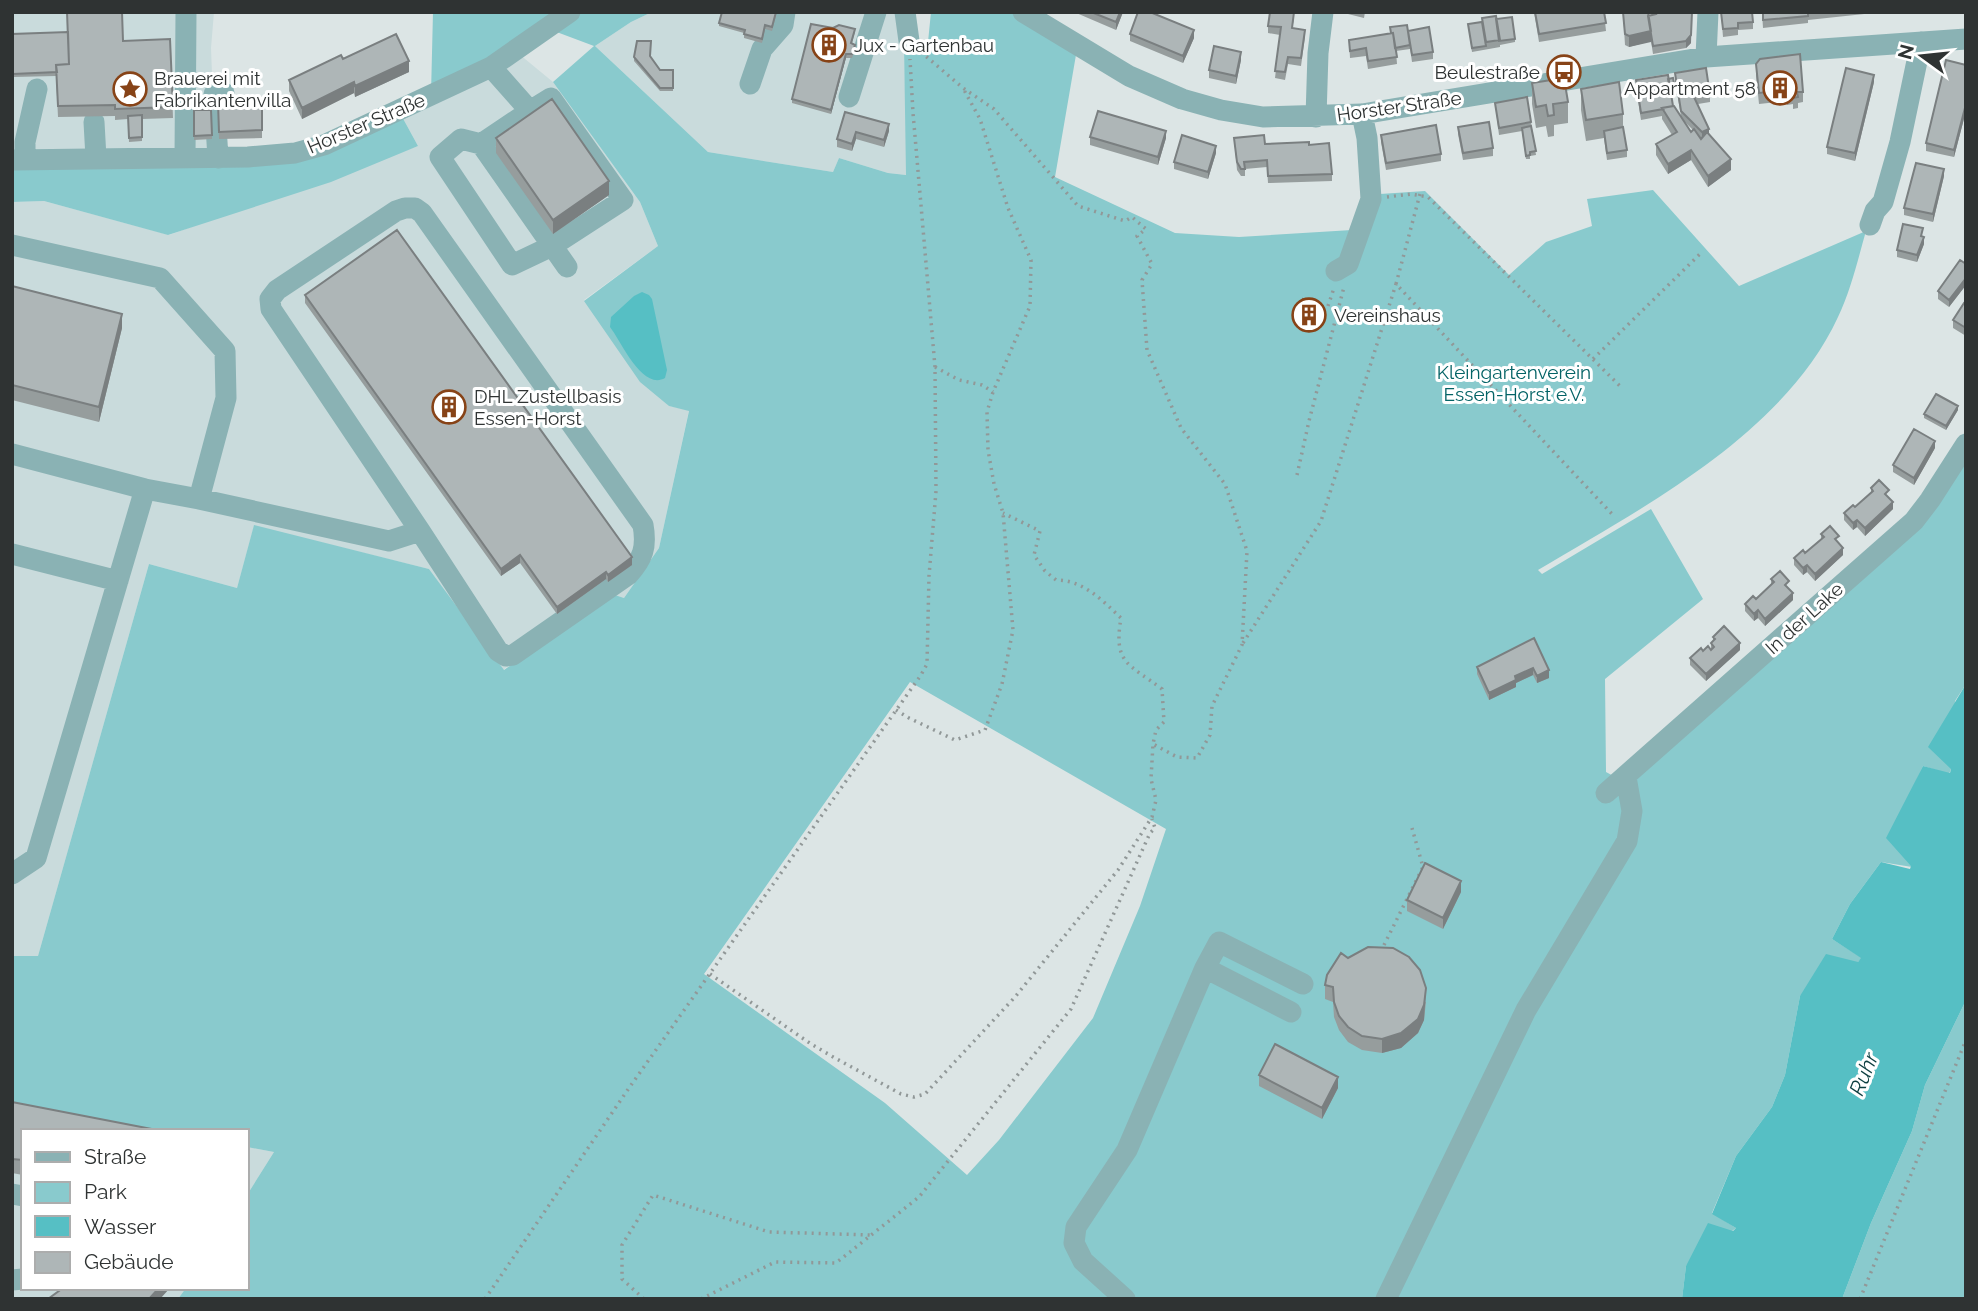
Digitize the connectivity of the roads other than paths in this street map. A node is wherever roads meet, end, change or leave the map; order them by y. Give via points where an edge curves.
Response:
1 (186, 12) edge
2 (570, 12) edge
3 (785, 12) edge
4 (876, 12) edge
5 (905, 12) edge
6 (1023, 12) edge
7 (1323, 12) edge
8 (1708, 12) edge
9 (1966, 39) edge
10 (909, 41) road end
11 (1921, 42) junction
12 (1706, 57) junction
13 (491, 67) junction
14 (750, 84) dead end
15 (37, 89) dead end
16 (224, 93) dead end
17 (849, 97) dead end
18 (530, 111) junction
19 (1362, 114) junction
20 (1315, 117) junction
21 (94, 122) dead end
22 (481, 144) junction
23 (96, 158) junction
24 (185, 158) junction
25 (218, 158) junction
26 (18, 160) edge
27 (1871, 225) dead end
28 (12, 245) edge
29 (552, 246) junction
30 (567, 267) dead end
31 (1342, 267) road end
32 (1966, 444) edge
33 (12, 454) edge
34 (145, 489) junction
35 (199, 499) junction
36 (420, 531) junction
37 (12, 554) edge
38 (118, 581) junction
39 (1626, 777) junction
40 (1606, 793) dead end
41 (12, 874) edge
42 (1205, 968) junction
43 (1303, 984) dead end
44 (1291, 1012) dead end
45 (1125, 1299) edge
46 (1386, 1299) edge

1 - 24 street
2 - 13 street, Horster Straße
3 - 14 street via 783,25 762,49
4 - 17 street
5 - 10 street
6 - 20 street, Horster Straße via 1129,76 1181,99 1263,117
7 - 20 street
8 - 12 street
9 - 11 street, Horster Straße
11 - 12 street, Horster Straße
11 - 27 street via 1890,178
12 - 19 street, Horster Straße
13 - 18 street
13 - 25 street, Horster Straße via 324,145 295,153
15 - 26 street
16 - 25 street via 215,94
18 - 22 street
18 - 29 street via 551,98 623,200
19 - 20 street, Horster Straße
19 - 31 street via 1371,199
21 - 23 street
22 - 29 street
22 - 29 street via 461,139 440,157 512,265
23 - 24 street, Horster Straße
23 - 26 street, Horster Straße
24 - 25 street, Horster Straße
28 - 35 street via 160,278 225,351 226,398
29 - 30 street
32 - 39 street, In der Lake via 1913,521
33 - 34 street
34 - 35 street
34 - 38 street
35 - 36 street via 389,541
36 - 36 street via 498,651 506,656 522,650 628,575 639,563 646,541 643,525 422,213 405,208 277,290 270,299 271,309
37 - 38 street
38 - 41 street via 36,858
39 - 40 street, In der Lake
39 - 46 street via 1632,810 1627,841 1527,1010
42 - 43 street via 1219,942
42 - 44 street
42 - 45 street via 1127,1150 1076,1227 1074,1243 1083,1261

